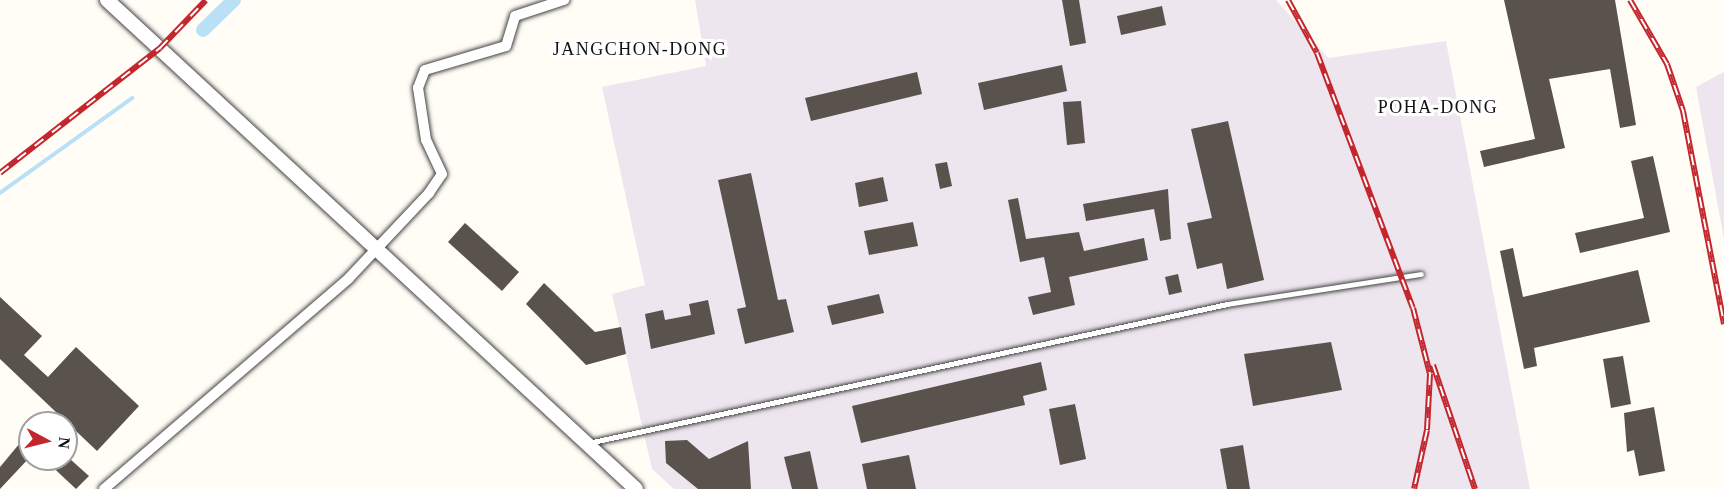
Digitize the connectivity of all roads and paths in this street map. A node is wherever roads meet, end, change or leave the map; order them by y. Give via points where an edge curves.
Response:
1 (107, 0) edge
2 (564, 0) edge
3 (377, 251) junction
4 (1421, 274) dead end
5 (586, 443) junction
6 (104, 489) edge
7 (636, 489) edge

1 - 3 street
2 - 3 street via 515,16 506,46 425,70 418,88 426,140 442,174
3 - 5 street
3 - 6 street
4 - 5 lane via 1227,304
5 - 7 street

